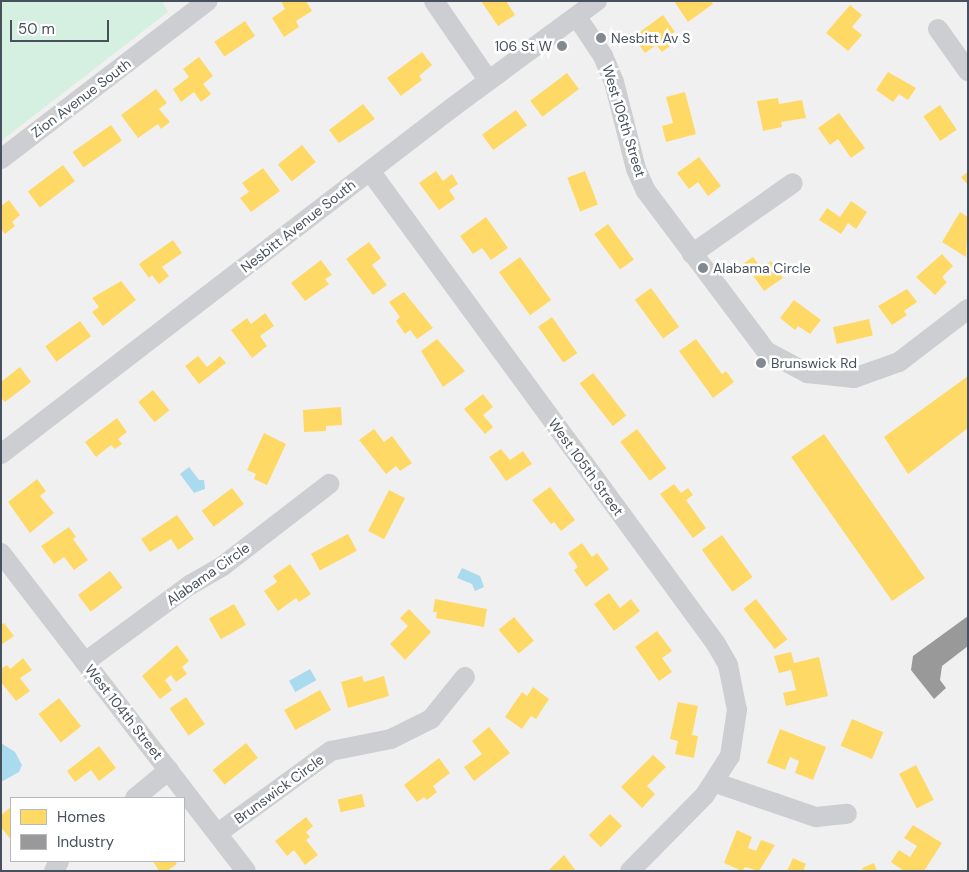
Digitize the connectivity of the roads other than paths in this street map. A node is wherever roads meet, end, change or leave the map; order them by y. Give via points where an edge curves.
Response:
1 (208, 1) edge
2 (434, 1) edge
3 (598, 1) edge
4 (577, 16) junction
5 (938, 29) dead end
6 (968, 71) edge
7 (488, 80) junction
8 (1, 159) edge
9 (370, 171) junction
10 (793, 183) dead end
11 (692, 254) junction
12 (968, 309) edge
13 (1, 454) edge
14 (329, 484) dead end
15 (1, 553) edge
16 (86, 662) junction
17 (465, 677) dead end
18 (169, 770) junction
19 (716, 783) junction
20 (136, 797) edge
21 (847, 814) dead end
22 (218, 834) junction
23 (246, 871) edge
24 (630, 871) edge

1 - 8 street, Zion Avenue South
2 - 7 street
3 - 4 street, Nesbitt Avenue South
4 - 7 street, Nesbitt Avenue South
4 - 11 street, West 106th Street via 603,56 614,82 636,170 646,190
5 - 6 street
7 - 9 street, Nesbitt Avenue South
9 - 13 street, Nesbitt Avenue South
9 - 19 street, West 105th Street via 716,644 728,665 737,710 736,733 730,756
10 - 11 street
11 - 12 street, West 106th Street via 766,351 785,364 814,375 854,378 899,362
14 - 16 street, Alabama Circle via 224,565 190,585
15 - 16 street, West 104th Street
16 - 18 street, West 104th Street
17 - 22 street, Brunswick Circle via 431,719 391,739 331,751
18 - 20 street
18 - 22 street, West 104th Street
19 - 21 street via 816,817
19 - 24 street, West 105th Street
22 - 23 street, West 104th Street

